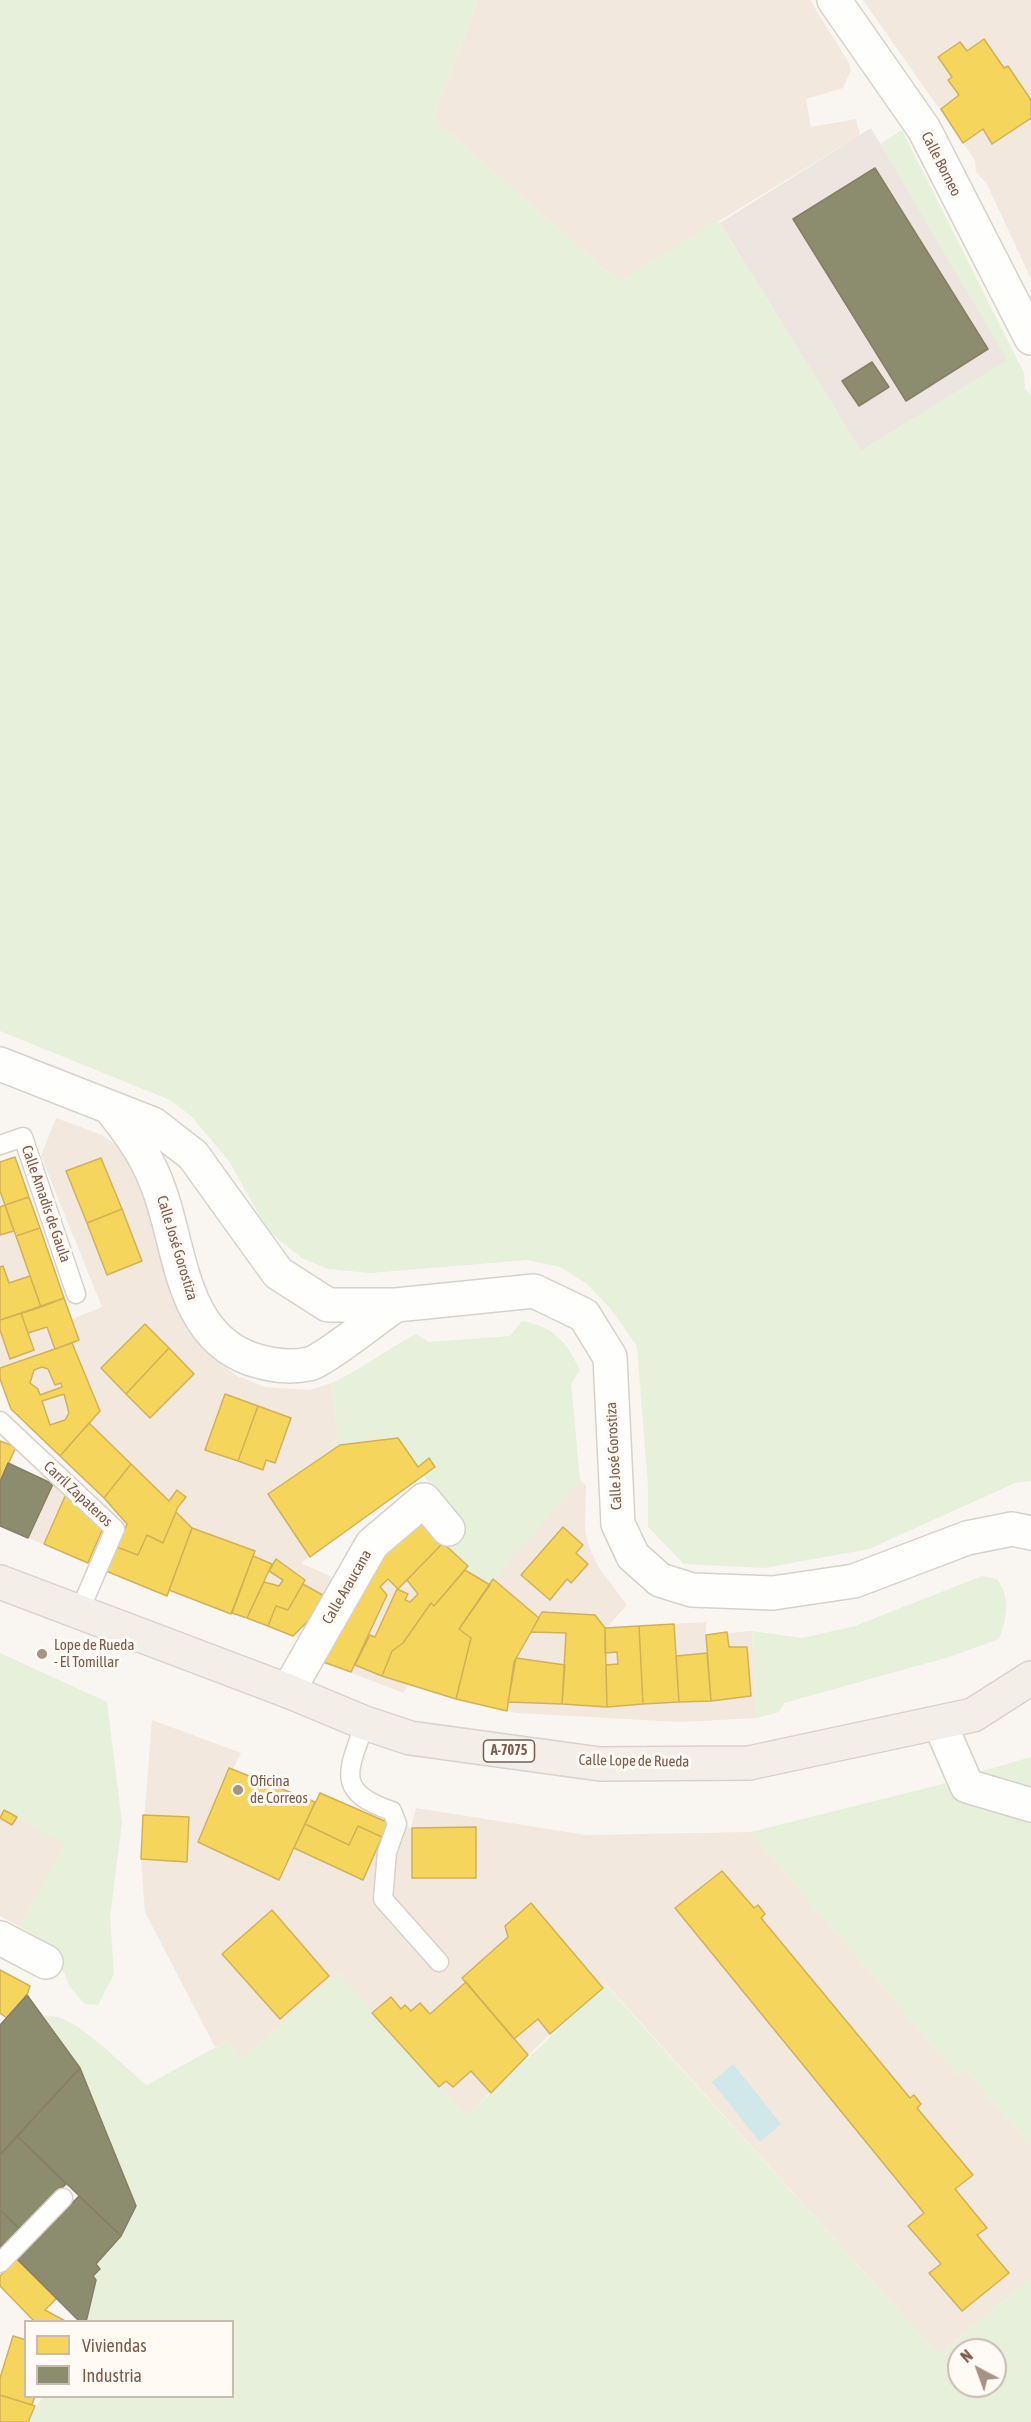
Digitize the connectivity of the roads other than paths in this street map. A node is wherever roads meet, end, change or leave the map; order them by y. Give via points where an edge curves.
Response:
1 (834, 0) edge
2 (1031, 338) edge
3 (0, 1064) edge
4 (108, 1105) junction
5 (0, 1145) edge
6 (76, 1294) dead end
7 (396, 1305) junction
8 (0, 1421) edge
9 (448, 1529) dead end
10 (1031, 1533) edge
11 (0, 1582) edge
12 (79, 1612) junction
13 (1031, 1678) edge
14 (288, 1691) junction
15 (1031, 1707) edge
16 (973, 1715) junction
17 (365, 1723) junction
18 (940, 1724) junction
19 (1031, 1805) edge
20 (0, 1938) edge
21 (46, 1962) dead end
22 (439, 1962) dead end
23 (63, 2199) dead end
24 (0, 2263) edge

1 - 2 street, Calle Borneo via 924,129
3 - 4 street, Calle José Gorostiza
4 - 7 street, Calle José Gorostiza via 153,1124 193,1155 278,1273 328,1305
4 - 7 street, Calle José Gorostiza via 140,1145 161,1194 189,1297 207,1329 235,1354 268,1365 311,1364
5 - 6 lane, Calle Amadis de Gaula via 23,1137
7 - 10 street, Calle José Gorostiza via 534,1291 584,1315 610,1357 618,1524 633,1556 660,1580 692,1590 773,1593 854,1581 967,1538 1012,1529
8 - 12 lane, Carril Zapateros via 115,1529
9 - 14 street, Calle Araucana via 424,1500 372,1544
11 - 12 main road, Calle Lope de Rueda / A-7075
12 - 14 main road, Calle Lope de Rueda / A-7075
13 - 16 main road, Calle Lope de Rueda / A-7075
14 - 17 main road, Calle Lope de Rueda / A-7075
15 - 16 main road, A-7075
16 - 18 main road, Calle Lope de Rueda / A-7075
17 - 18 main road, Calle Lope de Rueda / A-7075 via 410,1738 600,1764 749,1763
17 - 22 lane via 349,1773 355,1790 372,1804 392,1811 397,1824 387,1852 383,1899
18 - 19 street via 967,1785
20 - 21 street
23 - 24 lane

